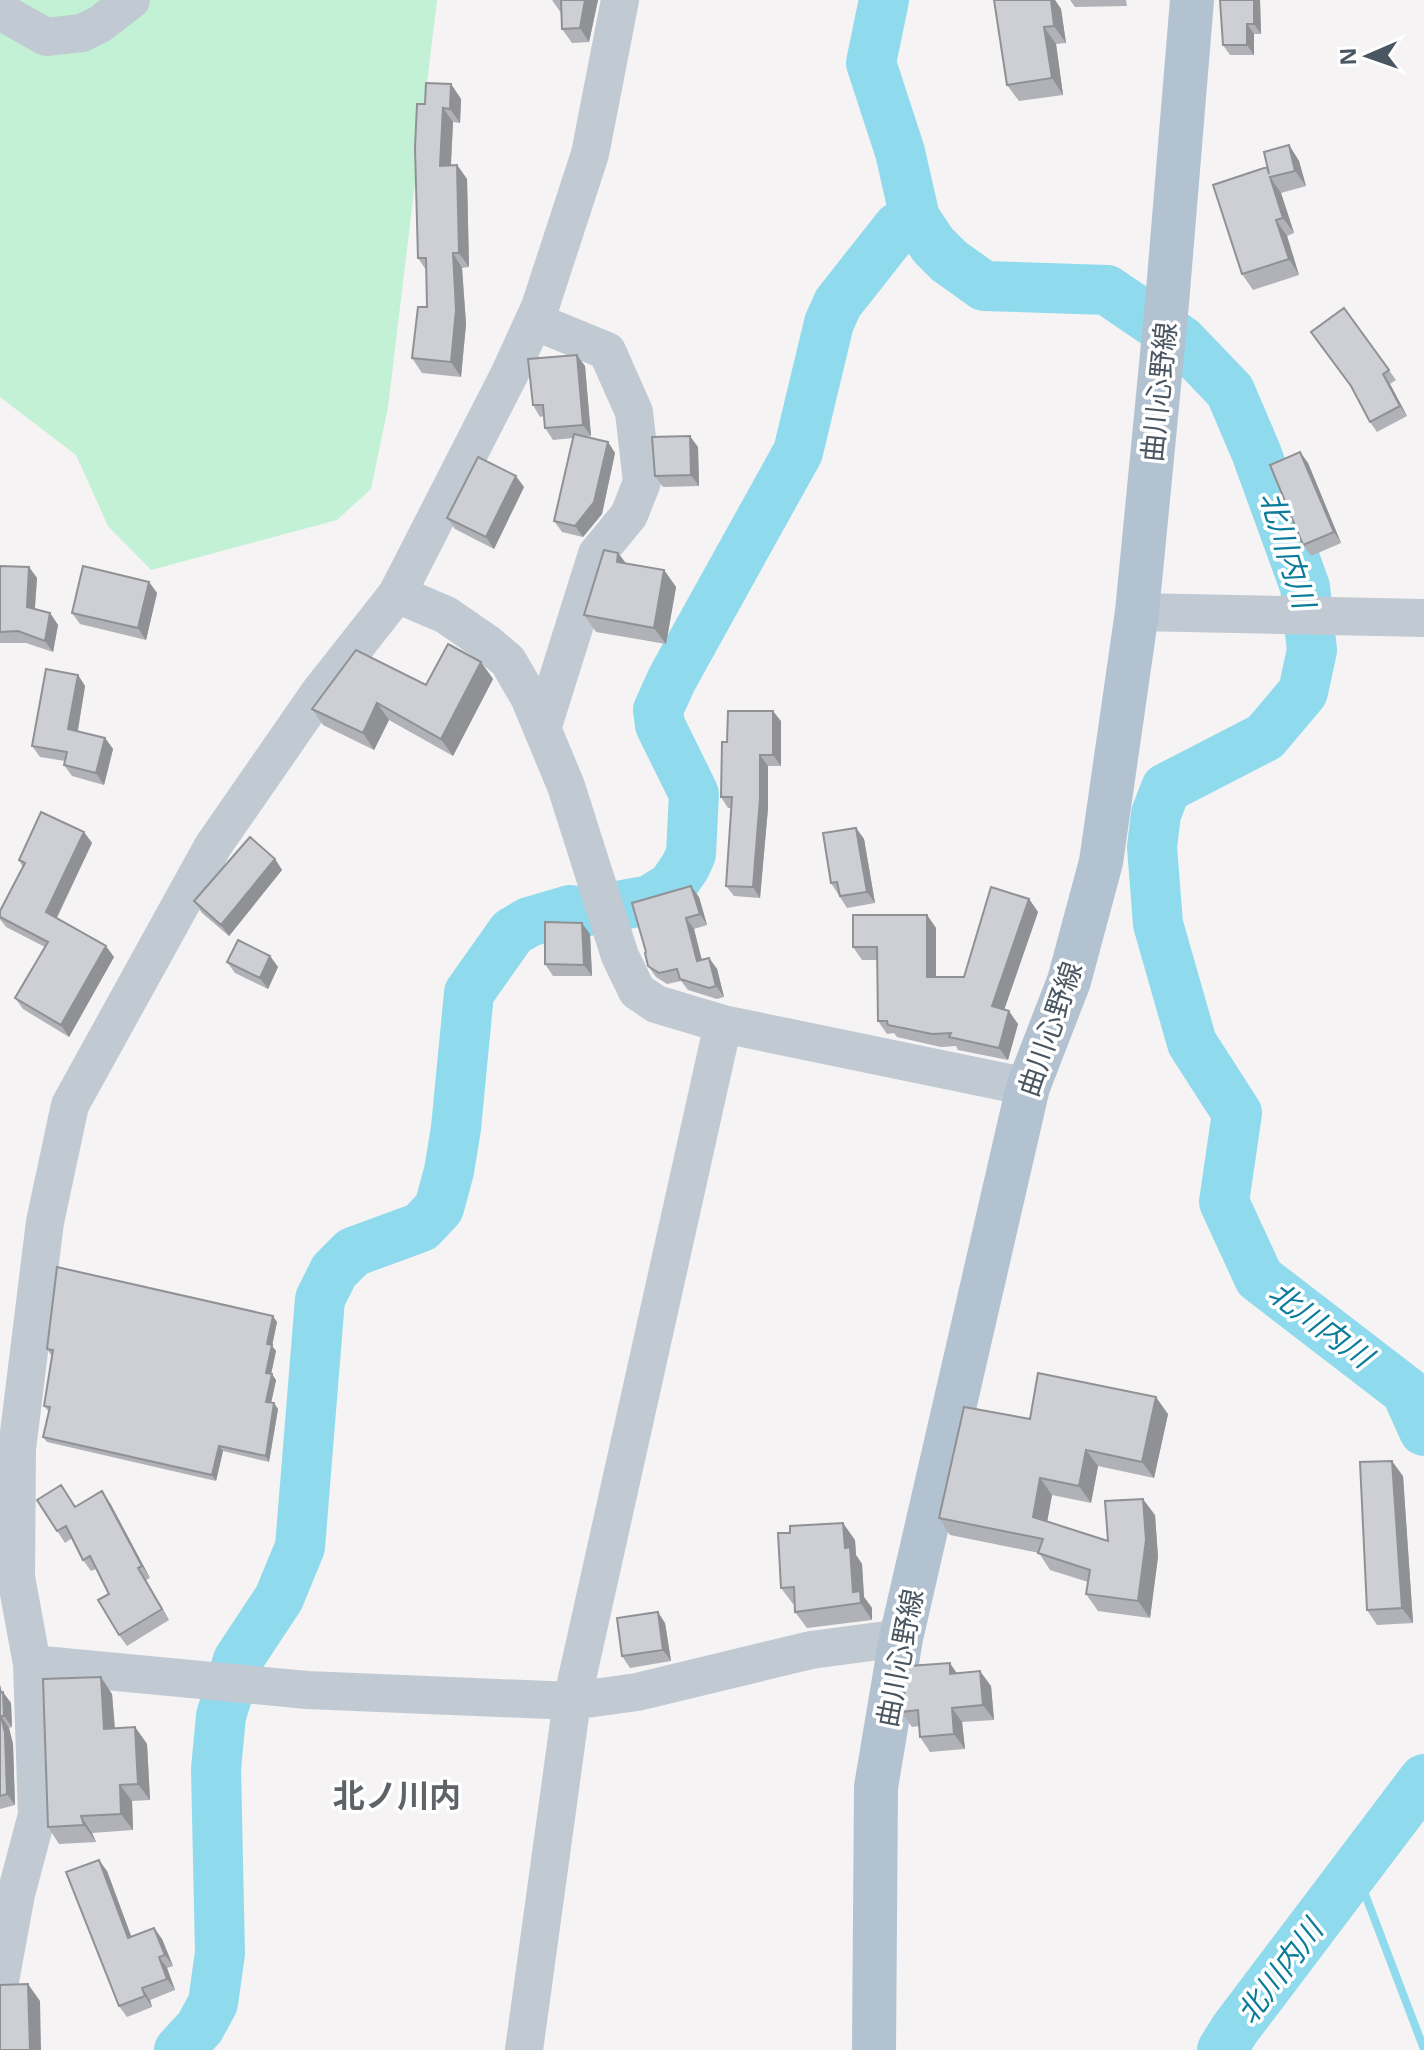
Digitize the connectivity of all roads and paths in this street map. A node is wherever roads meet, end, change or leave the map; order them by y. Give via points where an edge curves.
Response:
1 (131, 0) edge
2 (620, 0) edge
3 (1192, 0) edge
4 (0, 11) edge
5 (534, 321) junction
6 (397, 594) junction
7 (1137, 612) junction
8 (1424, 618) edge
9 (542, 729) junction
10 (723, 1024) junction
11 (1028, 1087) junction
12 (0, 1602) edge
13 (901, 1638) junction
14 (32, 1664) junction
15 (572, 1701) junction
16 (0, 1981) edge
17 (524, 2050) edge
18 (874, 2050) edge

1 - 4 street via 82,33 46,37
2 - 5 street via 590,154
3 - 7 main road, 曲川心野線
5 - 6 street
5 - 9 street via 607,351 634,412 642,482 629,515 597,554
6 - 9 street via 446,615 508,661
6 - 14 street via 319,693 213,846 70,1105 45,1222 17,1449 16,1577
7 - 8 street
7 - 11 main road, 曲川心野線 via 1101,862 1069,981
9 - 10 street via 566,786 620,956 637,991 656,1004
10 - 11 street
10 - 15 street
11 - 13 main road, 曲川心野線
12 - 14 street
13 - 15 street via 811,1650 637,1692
13 - 18 main road, 曲川心野線 via 876,1787
14 - 15 street via 307,1690
14 - 16 street via 37,1815
15 - 17 street

